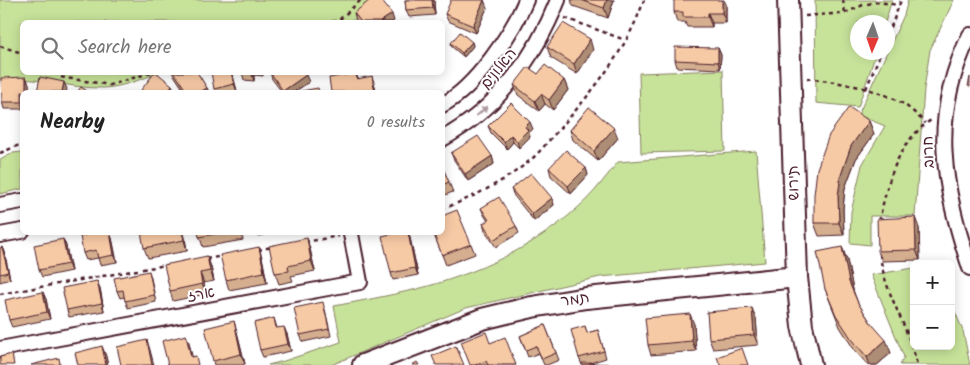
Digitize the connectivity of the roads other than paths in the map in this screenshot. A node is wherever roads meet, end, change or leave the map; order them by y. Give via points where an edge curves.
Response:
1 (526, 0) edge
2 (558, 0) edge
3 (788, 9) edge
4 (970, 35) edge
5 (445, 103) edge
6 (445, 137) edge
7 (20, 201) edge
8 (0, 205) edge
9 (20, 231) edge
10 (0, 235) edge
11 (352, 235) edge
12 (970, 268) edge
13 (797, 277) junction
14 (0, 349) edge
15 (362, 365) edge
16 (811, 365) edge

1 - 5 street, האלונים via 510,33 492,57 469,84
6 -> 2 street, האלונים via 463,128 516,76 536,48
3 - 13 street, תירוש
4 - 12 street, חרוב via 946,109 943,140 954,216
7 - 8 street
9 - 10 street
11 - 14 street, ארז via 360,282
13 - 15 street, תמר via 586,298 532,307 482,319
13 - 16 street, תירוש via 802,326

